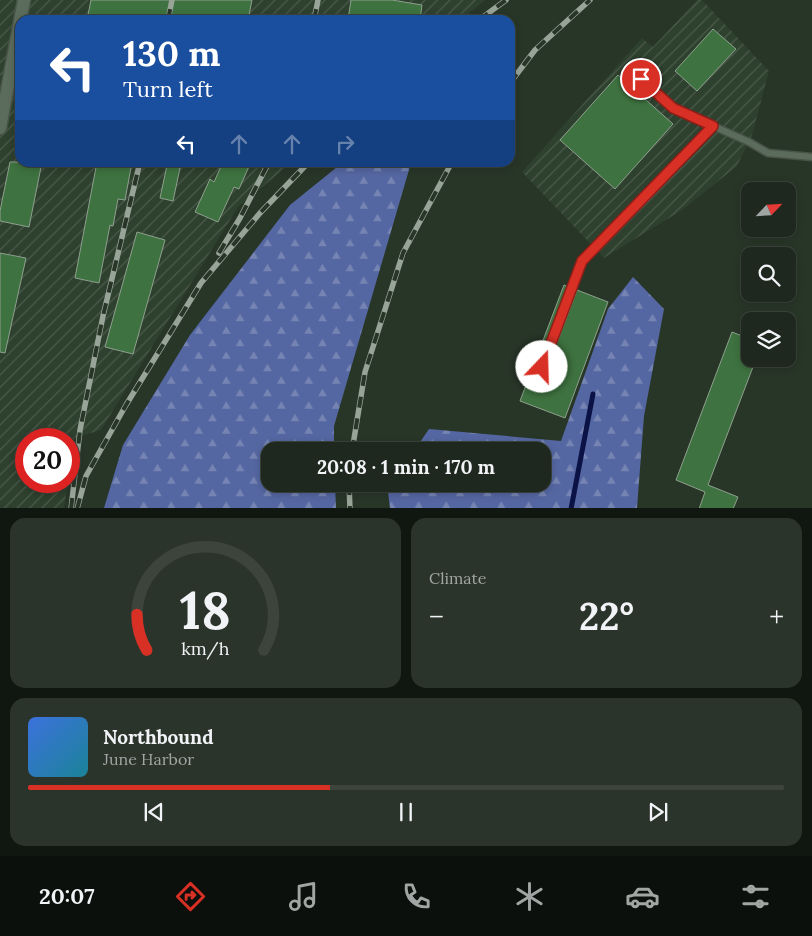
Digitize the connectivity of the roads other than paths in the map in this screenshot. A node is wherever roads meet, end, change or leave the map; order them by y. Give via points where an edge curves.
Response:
1 (24, 0) edge
2 (21, 15) edge
3 (15, 48) edge
4 (641, 79) dead end
5 (713, 126) junction
6 (0, 128) edge
7 (811, 157) edge
8 (542, 367) dead end

1 - 2 street
3 - 6 street
4 - 5 lane via 673,108
5 - 7 lane via 768,153
5 - 8 lane via 582,261

